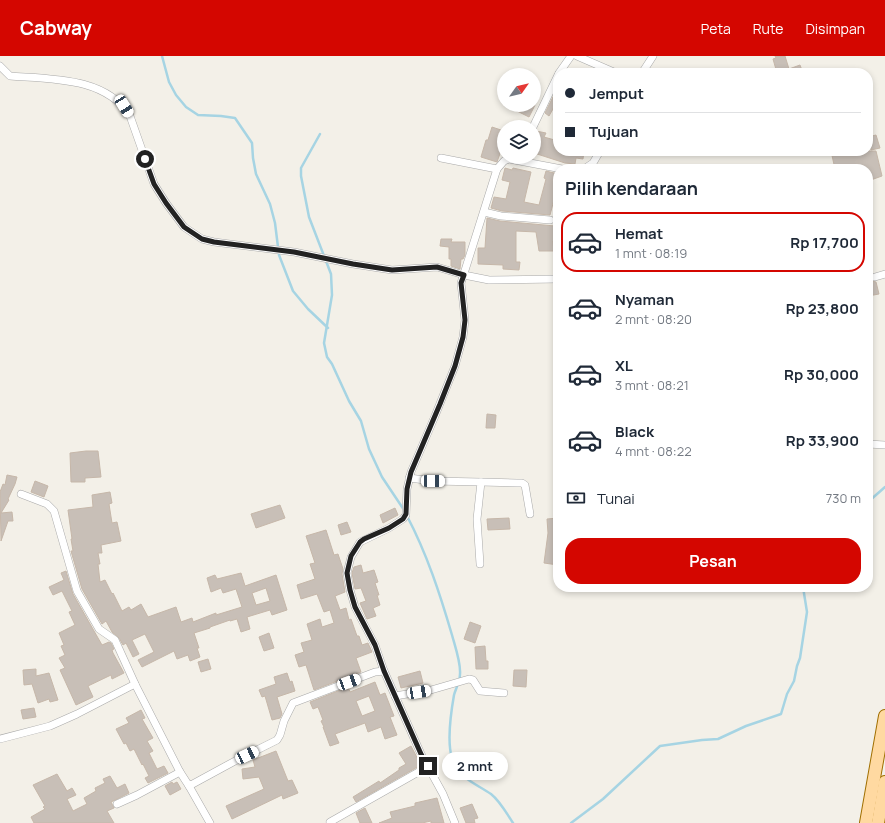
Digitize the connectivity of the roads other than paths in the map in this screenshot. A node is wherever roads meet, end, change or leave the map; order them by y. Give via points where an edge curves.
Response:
1 (571, 56) edge
2 (577, 56) edge
3 (653, 56) edge
4 (0, 66) edge
5 (563, 68) edge
6 (605, 68) edge
7 (645, 68) edge
8 (553, 86) edge
9 (536, 120) edge
10 (441, 158) dead end
11 (501, 164) edge
12 (540, 164) edge
13 (553, 167) edge
14 (497, 169) junction
15 (484, 212) junction
16 (550, 220) dead end
17 (885, 274) edge
18 (464, 275) junction
19 (875, 277) dead end
20 (553, 279) edge
21 (873, 445) edge
22 (885, 446) edge
23 (409, 478) junction
24 (481, 482) junction
25 (21, 494) dead end
26 (530, 514) dead end
27 (480, 564) dead end
28 (384, 671) junction
29 (135, 684) junction
30 (504, 693) dead end
31 (395, 696) junction
32 (885, 716) edge
33 (0, 739) edge
34 (428, 766) junction
35 (180, 772) junction
36 (885, 782) edge
37 (189, 786) junction
38 (117, 804) dead end
39 (330, 822) edge
40 (210, 823) edge
41 (455, 823) edge
42 (866, 823) edge
43 (878, 823) edge

1 - 5 street
2 - 6 street
3 - 7 street
4 - 18 street via 10,76 82,83 104,92 124,106 130,116 154,184 184,227 202,239 392,270 437,267
8 - 9 street
10 - 14 street
11 - 14 street
12 - 13 street
14 - 15 street
15 - 16 street
15 - 18 street
17 - 19 street
18 - 20 street via 489,280
18 - 23 street via 461,283 465,320 463,337 452,373
21 - 22 street
23 - 24 street
23 - 28 street via 405,517 360,542 351,556 347,573 355,607 375,645
24 - 26 street via 522,483 525,486
24 - 27 street via 477,519
25 - 29 street via 47,504 54,512 80,597 99,629 115,640
28 - 31 street
28 - 37 street via 375,672 293,703 277,740
29 - 33 street via 50,726
29 - 35 street
30 - 31 street via 480,690 473,680 469,679 431,690
31 - 34 street
32 - 42 main road
34 - 39 street
34 - 41 street
35 - 37 street
35 - 38 street
36 - 43 main road
37 - 40 street

